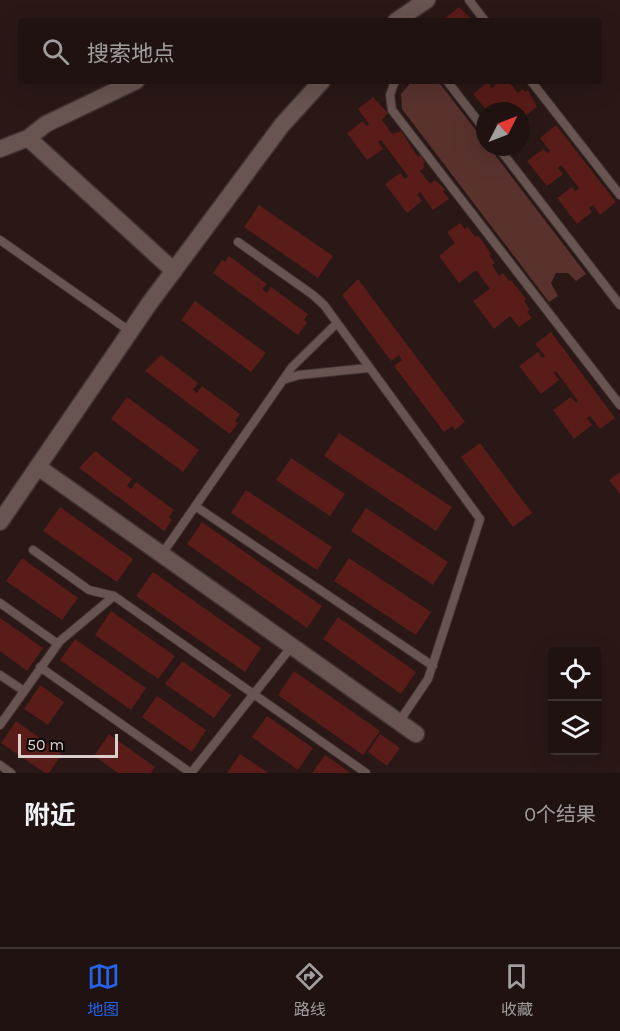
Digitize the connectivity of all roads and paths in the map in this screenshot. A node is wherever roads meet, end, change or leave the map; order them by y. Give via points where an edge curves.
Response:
1 (427, 0) edge
2 (469, 0) edge
3 (401, 18) edge
4 (483, 18) edge
5 (130, 84) edge
6 (319, 84) edge
7 (394, 84) edge
8 (449, 84) edge
9 (533, 84) edge
10 (476, 118) edge
11 (28, 138) junction
12 (0, 149) edge
13 (505, 156) edge
14 (620, 195) edge
15 (0, 240) edge
16 (238, 242) dead end
17 (174, 271) junction
18 (620, 305) edge
19 (337, 323) junction
20 (131, 332) junction
21 (368, 368) junction
22 (282, 381) junction
23 (620, 405) edge
24 (38, 467) junction
25 (195, 506) junction
26 (0, 522) edge
27 (33, 550) dead end
28 (162, 554) junction
29 (114, 596) junction
30 (0, 603) edge
31 (58, 644) junction
32 (292, 646) junction
33 (433, 666) junction
34 (40, 668) junction
35 (0, 675) edge
36 (24, 691) junction
37 (254, 694) junction
38 (399, 722) junction
39 (0, 725) edge
40 (416, 734) dead end
41 (0, 765) edge
42 (12, 773) edge
43 (191, 773) edge
44 (366, 773) edge

1 - 3 street
2 - 4 lane
5 - 11 street via 46,124
6 - 17 street via 282,125
7 - 23 lane via 390,95 392,110
8 - 10 lane
9 - 14 lane
11 - 12 street
11 - 17 street
13 - 18 lane
15 - 20 lane
16 - 19 lane via 313,295
17 - 20 street
19 - 21 lane
19 - 22 lane
20 - 24 street
21 - 22 lane via 299,375
21 - 33 lane via 480,519
22 - 25 lane
24 - 26 street
24 - 28 street
25 - 28 lane
25 - 33 lane
27 - 29 lane via 89,590
28 - 32 street
29 - 31 lane
29 - 37 lane
30 - 31 lane
31 - 34 lane
32 - 37 lane
32 - 38 street
33 - 38 lane
34 - 36 lane
34 - 43 lane
35 - 36 lane
36 - 39 lane
37 - 43 lane
37 - 44 lane
38 - 40 street
41 - 42 lane

